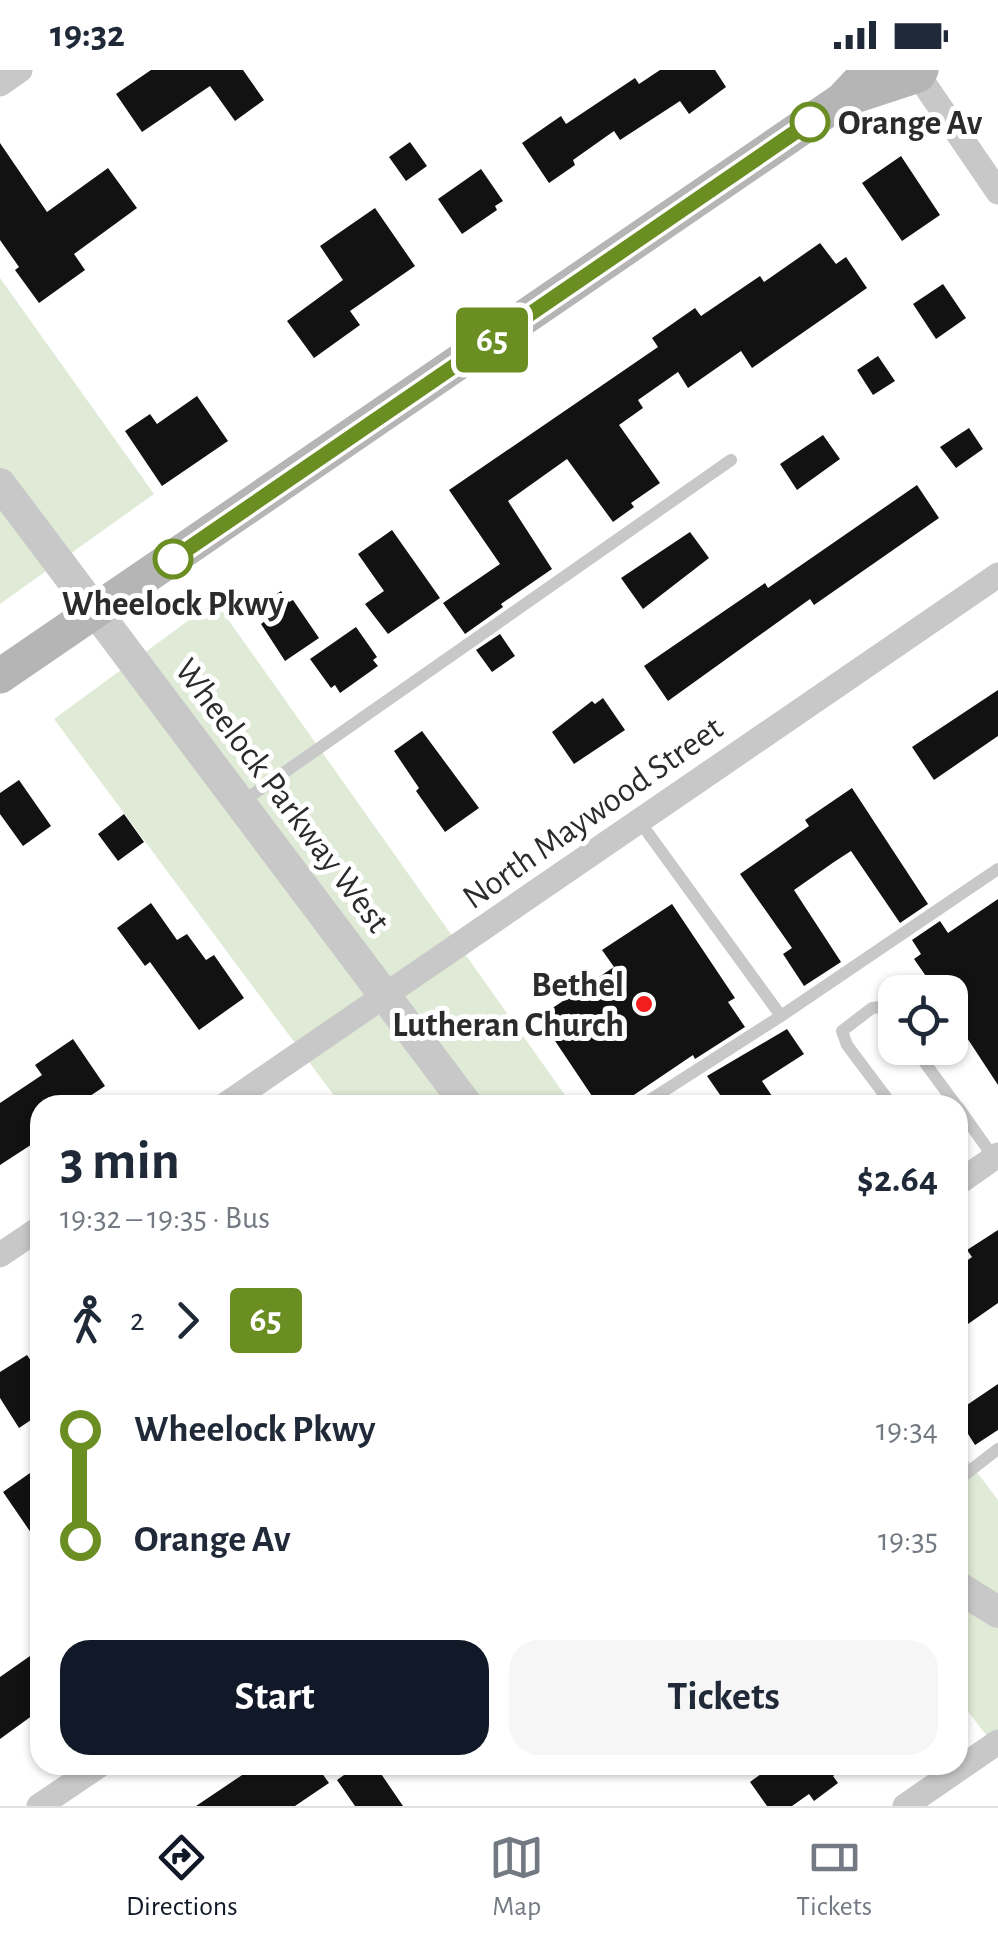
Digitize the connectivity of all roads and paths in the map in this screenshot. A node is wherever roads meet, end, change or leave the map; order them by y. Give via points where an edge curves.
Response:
1 (20, 70) edge
2 (870, 70) edge
3 (920, 72) edge
4 (0, 84) edge
5 (842, 100) junction
6 (998, 192) edge
7 (731, 460) dead end
8 (0, 484) edge
9 (998, 575) edge
10 (95, 612) junction
11 (0, 676) edge
12 (240, 804) junction
13 (640, 822) junction
14 (998, 869) edge
15 (385, 996) junction
16 (878, 1007) edge
17 (781, 1016) junction
18 (927, 1065) edge
19 (240, 1095) edge
20 (459, 1095) edge
21 (658, 1095) edge
22 (884, 1095) edge
23 (949, 1095) edge
24 (968, 1120) edge
25 (996, 1157) edge
26 (968, 1176) edge
27 (30, 1235) edge
28 (0, 1255) edge
29 (998, 1449) edge
30 (968, 1472) edge
31 (968, 1594) edge
32 (998, 1612) edge
33 (998, 1742) edge
34 (968, 1763) edge
35 (85, 1775) edge
36 (950, 1775) edge
37 (39, 1806) edge
38 (905, 1806) edge

1 - 4 street
2 - 5 main road
3 - 5 main road
3 - 6 street
5 - 10 main road
7 - 12 lane
8 - 10 street, Wheelock Parkway West
9 - 13 street, North Maywood Street
10 - 11 main road
10 - 12 street, Wheelock Parkway West
12 - 15 street, Wheelock Parkway West
13 - 15 street, North Maywood Street
13 - 17 lane
14 - 17 lane
15 - 19 street, North Maywood Street
15 - 20 street, Wheelock Parkway West
16 - 22 lane via 842,1031
17 - 21 lane
18 - 23 lane
24 - 25 lane
25 - 26 street
27 - 28 street
29 - 30 lane
31 - 32 street
33 - 34 street
35 - 37 street
36 - 38 street

